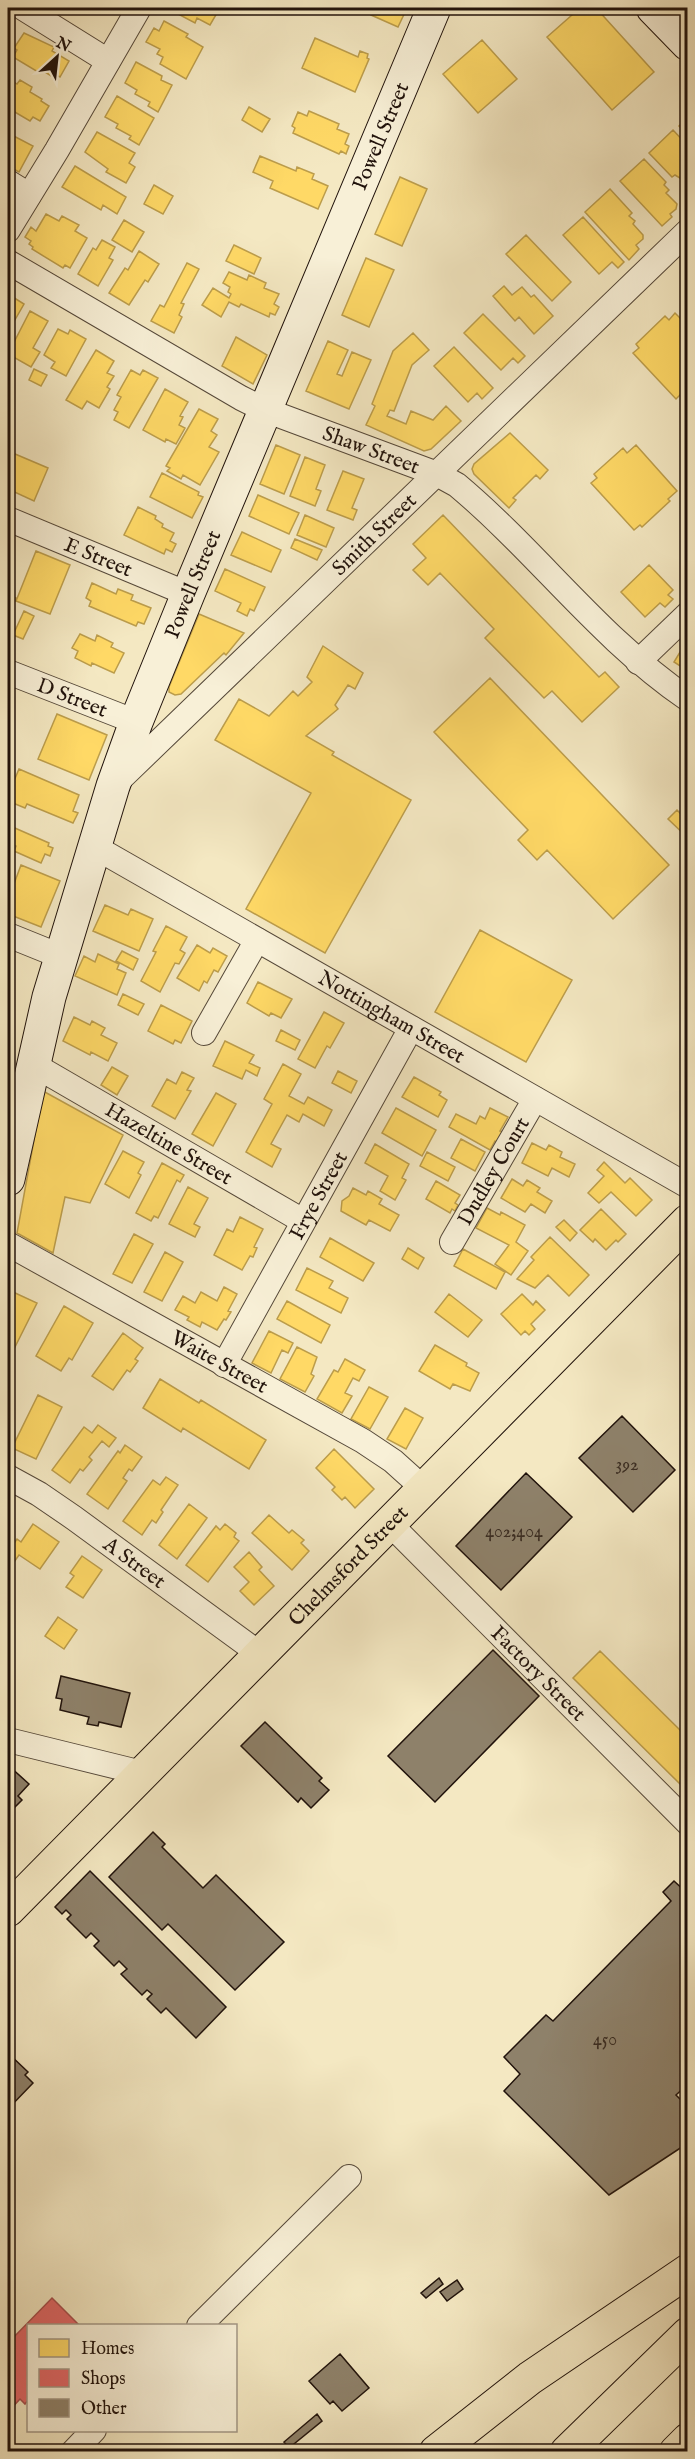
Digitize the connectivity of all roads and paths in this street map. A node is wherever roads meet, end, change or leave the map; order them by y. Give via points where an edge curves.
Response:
1 (23, 8) edge
2 (139, 8) edge
3 (434, 8) edge
4 (653, 8) edge
5 (687, 44) edge
6 (108, 61) junction
7 (8, 182) edge
8 (29, 195) junction
9 (8, 230) edge
10 (687, 231) edge
11 (8, 262) edge
12 (265, 410) junction
13 (437, 474) junction
14 (8, 519) edge
15 (188, 594) junction
16 (687, 614) edge
17 (638, 662) junction
18 (8, 672) edge
19 (687, 699) edge
20 (136, 722) junction
21 (113, 786) junction
22 (93, 846) junction
23 (8, 936) edge
24 (257, 940) junction
25 (60, 956) junction
26 (411, 1028) junction
27 (204, 1033) dead end
28 (34, 1065) junction
29 (535, 1099) junction
30 (8, 1179) edge
31 (687, 1186) edge
32 (303, 1221) junction
33 (687, 1221) edge
34 (453, 1242) dead end
35 (8, 1245) edge
36 (224, 1365) junction
37 (8, 1476) edge
38 (423, 1488) junction
39 (389, 1523) junction
40 (260, 1654) junction
41 (8, 1740) edge
42 (142, 1773) junction
43 (687, 1823) edge
44 (8, 1910) edge
45 (349, 2177) dead end
46 (687, 2271) edge
47 (200, 2324) edge
48 (687, 2334) edge
49 (92, 2432) edge
50 (687, 2440) edge
51 (73, 2451) edge
52 (436, 2451) edge
53 (567, 2451) edge
54 (676, 2451) edge

1 - 6 street
2 - 6 street
3 - 12 street, Powell Street
4 - 5 street
6 - 8 street
7 - 8 street
8 - 9 street
10 - 13 street, Smith Street
11 - 12 street, Shaw Street
12 - 13 street, Shaw Street
12 - 15 street, Powell Street
13 - 17 street, Shaw Street via 471,497
13 - 21 street, Smith Street
14 - 15 street, E Street
15 - 20 street, Powell Street
16 - 17 street
17 - 19 street, Shaw Street
18 - 20 street, D Street
20 - 21 street, Powell Street
21 - 22 street, Powell Street
22 - 24 street, Nottingham Street
22 - 25 street, Powell Street
23 - 25 street
24 - 26 street, Nottingham Street
24 - 27 street
25 - 28 street, Powell Street
26 - 29 street, Nottingham Street
26 - 32 street, Frye Street
28 - 30 street, Powell Street
28 - 32 street, Hazeltine Street
29 - 31 street, Nottingham Street
29 - 34 street, Dudley Court
32 - 36 street, Frye Street
33 - 38 main road, Chelmsford Street
35 - 36 street, Waite Street
36 - 38 street, Waite Street via 363,1441
37 - 40 street, A Street via 74,1518
38 - 39 main road, Chelmsford Street
39 - 40 main road, Chelmsford Street
39 - 43 street, Factory Street
40 - 42 main road, Chelmsford Street
41 - 42 street
42 - 44 main road, Chelmsford Street
45 - 47 street
46 - 52 main road via 530,2378
48 - 53 main road
49 - 51 street
50 - 54 main road

